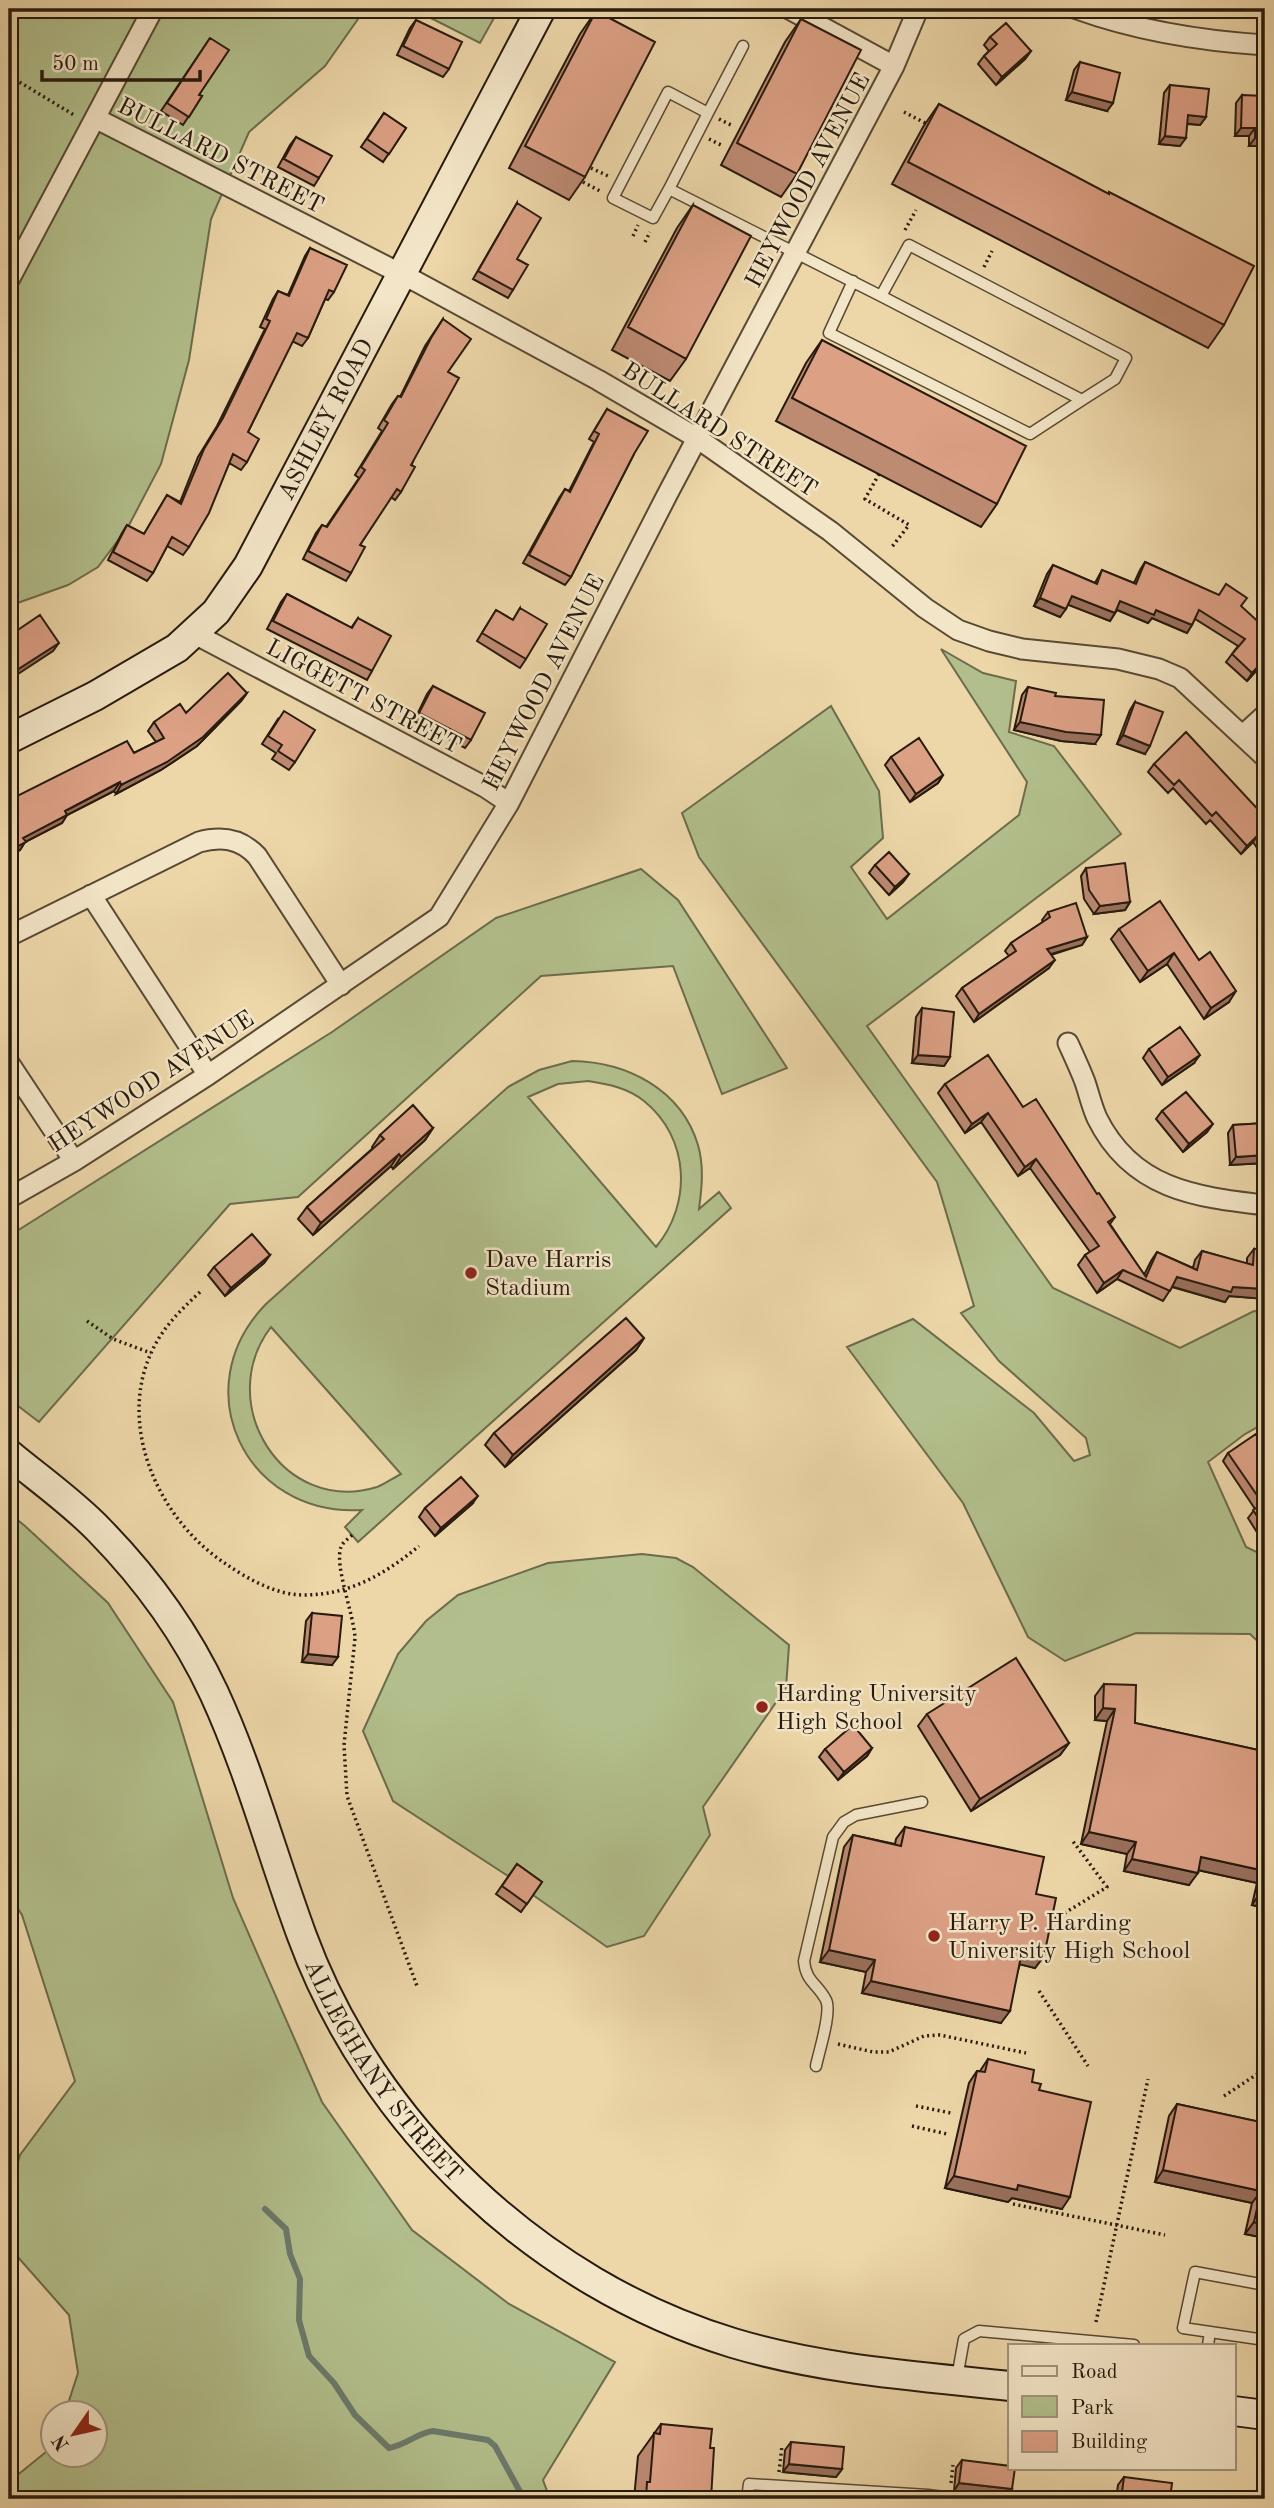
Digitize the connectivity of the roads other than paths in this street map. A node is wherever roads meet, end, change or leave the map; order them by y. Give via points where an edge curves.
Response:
1 (153, 9) edge
2 (541, 9) edge
3 (789, 9) edge
4 (918, 9) edge
5 (1077, 9) edge
6 (1265, 45) edge
7 (743, 46) dead end
8 (894, 66) junction
9 (708, 113) junction
10 (95, 118) junction
11 (669, 190) junction
12 (796, 254) junction
13 (400, 274) junction
14 (9, 281) edge
15 (853, 281) junction
16 (881, 296) junction
17 (1082, 400) junction
18 (697, 438) junction
19 (194, 634) junction
20 (1265, 715) edge
21 (1243, 735) junction
22 (9, 739) edge
23 (1265, 757) edge
24 (509, 803) junction
25 (91, 895) junction
26 (9, 936) edge
27 (341, 985) junction
28 (1068, 1043) dead end
29 (9, 1063) edge
30 (208, 1075) junction
31 (74, 1161) junction
32 (9, 1198) edge
33 (1265, 1205) edge
34 (9, 1454) edge
35 (922, 1801) dead end
36 (816, 2066) dead end
37 (1265, 2285) edge
38 (1210, 2332) junction
39 (1265, 2340) edge
40 (1123, 2344) edge
41 (1208, 2344) edge
42 (956, 2380) junction
43 (1008, 2386) edge
44 (1236, 2411) edge
45 (1265, 2415) edge
46 (747, 2499) edge
47 (959, 2499) edge

1 - 10 street
2 - 13 street, ASHLEY ROAD
3 - 8 street
4 - 8 street, HEYWOOD AVENUE
5 - 6 street via 1161,33
7 - 9 lane
8 - 12 street, HEYWOOD AVENUE
9 - 11 lane
9 - 11 lane via 668,92 613,198 653,218
10 - 13 street, BULLARD STREET
10 - 14 street
11 - 12 lane
12 - 15 lane
12 - 18 street, HEYWOOD AVENUE
13 - 18 street, BULLARD STREET
13 - 19 street, ASHLEY ROAD via 248,566
15 - 16 lane
15 - 17 lane via 829,333 1030,434
16 - 17 lane
16 - 17 lane via 909,245 1126,358 1115,379
18 - 21 street, BULLARD STREET via 958,629 1022,649 1118,659 1159,669 1180,678
18 - 24 street, HEYWOOD AVENUE
19 - 22 street, ASHLEY ROAD via 159,660
19 - 24 street, LIGGETT STREET
20 - 21 street
21 - 23 street, BULLARD STREET
24 - 27 street, HEYWOOD AVENUE via 439,917
25 - 26 street
25 - 27 street via 199,842 214,838 238,841 257,856
25 - 30 street
27 - 30 street, HEYWOOD AVENUE
28 - 33 street via 1096,1115 1132,1164 1189,1193
29 - 31 street
30 - 31 street, HEYWOOD AVENUE
31 - 32 street, HEYWOOD AVENUE
34 - 42 street, ALLEGHANY STREET via 97,1529 158,1600 189,1646 236,1744 302,1938 324,1988 396,2107 477,2196 542,2248 597,2283 671,2320 797,2359
35 - 36 lane via 856,1815 833,1837 804,1961 809,1981 829,2008
37 - 38 lane via 1195,2272 1183,2328
38 - 39 lane
38 - 41 lane
40 - 42 lane via 979,2331 964,2339
42 - 43 street, ALLEGHANY STREET
44 - 45 street
46 - 47 lane via 749,2484

